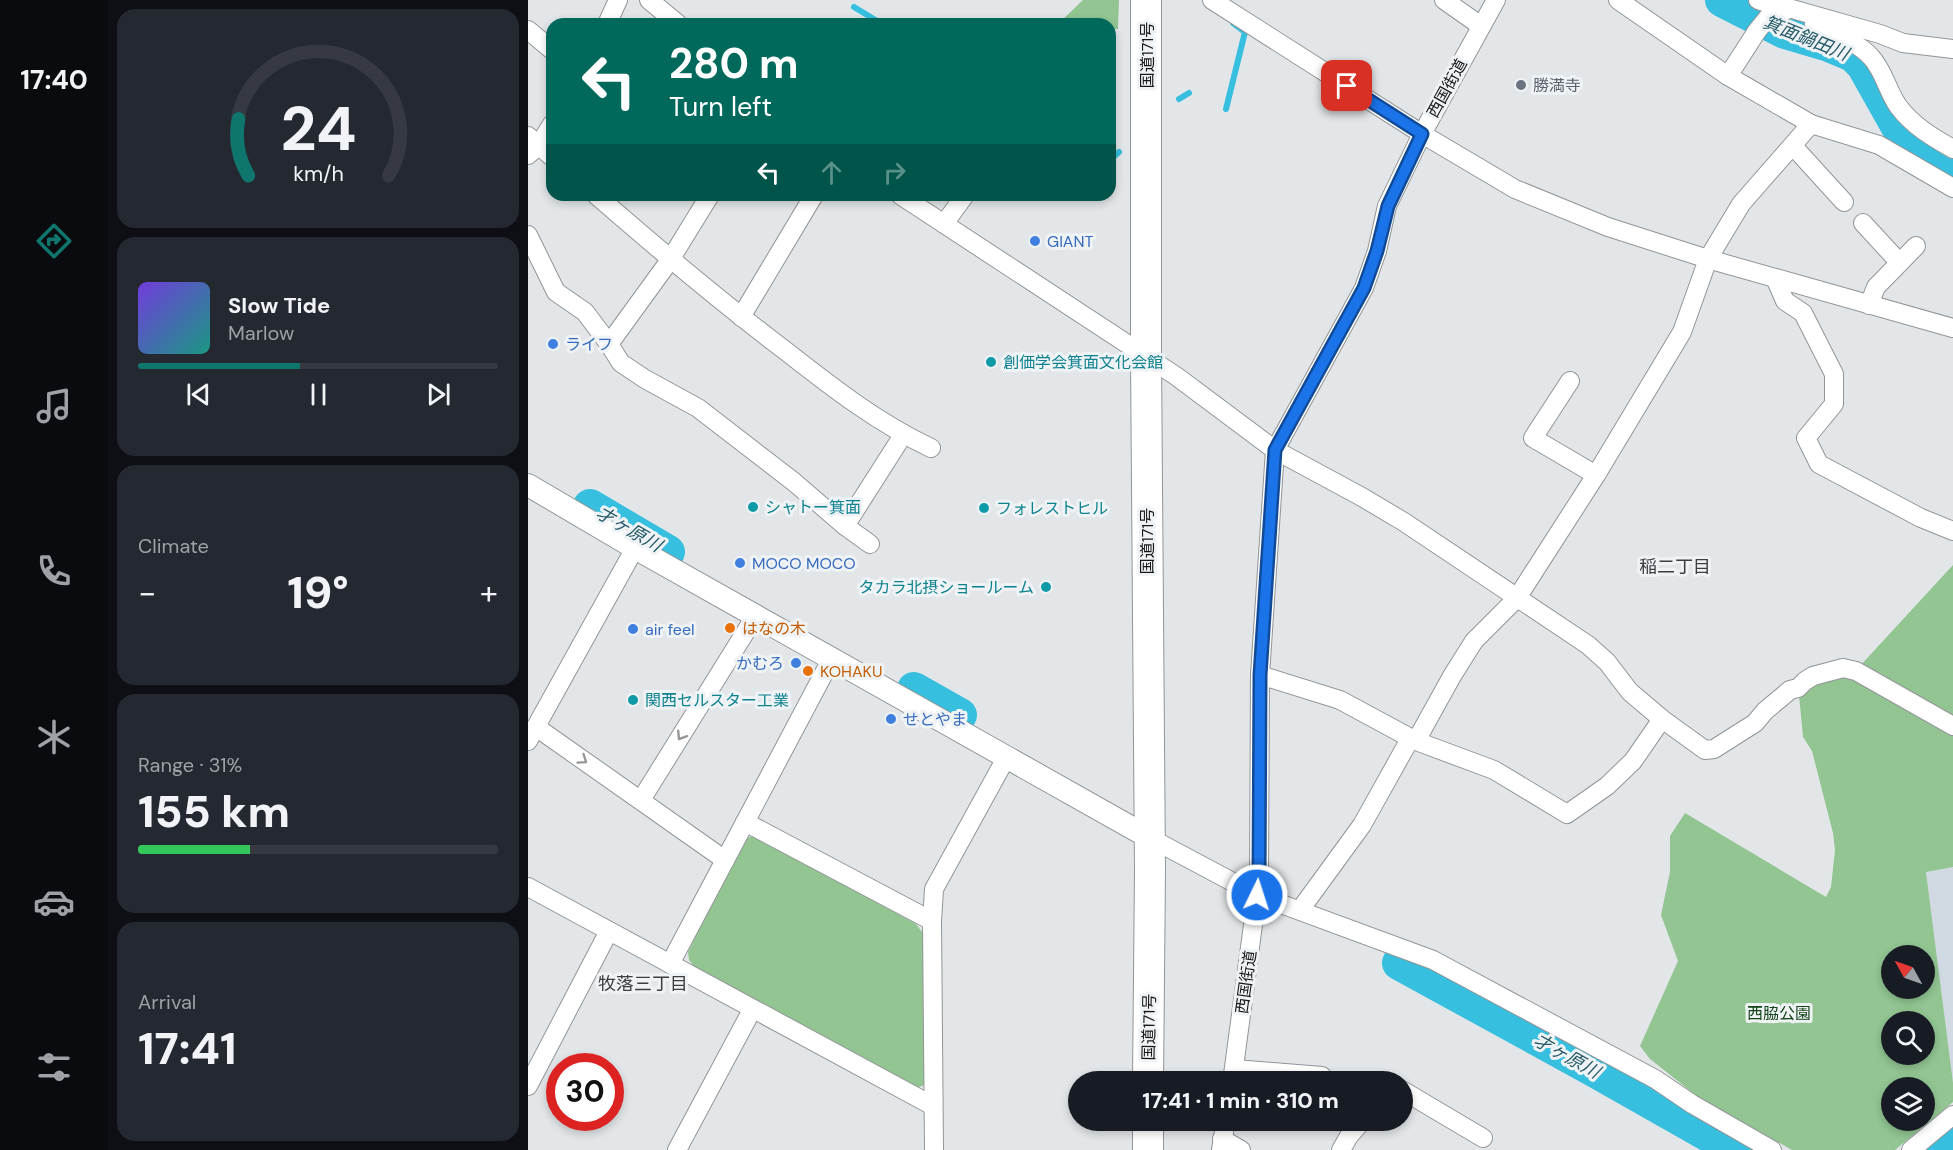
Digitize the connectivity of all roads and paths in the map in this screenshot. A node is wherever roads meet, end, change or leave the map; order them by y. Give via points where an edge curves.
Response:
1 (618, 0) edge
2 (649, 0) edge
3 (1146, 0) edge
4 (1444, 0) edge
5 (1496, 0) edge
6 (1618, 0) edge
7 (1758, 0) edge
8 (1215, 1) edge
9 (1775, 9) junction
10 (610, 18) edge
11 (671, 18) edge
12 (1481, 26) junction
13 (528, 30) edge
14 (546, 45) edge
15 (1953, 50) edge
16 (1728, 76) junction
17 (1811, 124) junction
18 (546, 134) edge
19 (1422, 134) junction
20 (1793, 146) junction
21 (537, 148) edge
22 (1953, 149) edge
23 (1953, 188) edge
24 (603, 201) edge
25 (706, 201) edge
26 (810, 201) edge
27 (909, 201) edge
28 (960, 201) edge
29 (1844, 202) dead end
30 (1863, 223) dead end
31 (944, 224) junction
32 (528, 236) edge
33 (1916, 246) dead end
34 (1708, 259) junction
35 (670, 260) junction
36 (1899, 262) junction
37 (1774, 278) junction
38 (1869, 305) junction
39 (741, 317) junction
40 (1953, 328) edge
41 (609, 344) junction
42 (1146, 356) junction
43 (1570, 381) dead end
44 (903, 435) junction
45 (931, 448) dead end
46 (1275, 450) junction
47 (1596, 475) junction
48 (528, 485) edge
49 (844, 526) junction
50 (1953, 531) edge
51 (870, 544) dead end
52 (635, 548) junction
53 (1517, 598) junction
54 (756, 615) junction
55 (832, 658) junction
56 (1260, 675) junction
57 (1662, 719) junction
58 (1953, 726) edge
59 (532, 734) edge
60 (1413, 740) junction
61 (1006, 758) junction
62 (641, 801) junction
63 (745, 822) junction
64 (1150, 838) junction
65 (725, 860) junction
66 (528, 887) edge
67 (1257, 895) junction
68 (1300, 910) junction
69 (932, 921) junction
70 (609, 932) junction
71 (670, 964) junction
72 (752, 1010) junction
73 (1148, 1071) edge
74 (1234, 1071) edge
75 (528, 1086) edge
76 (1413, 1097) edge
77 (933, 1107) junction
78 (1953, 1115) edge
79 (1148, 1131) edge
80 (1353, 1131) edge
81 (1483, 1138) dead end
82 (1222, 1145) edge
83 (677, 1150) edge
84 (934, 1150) edge
85 (1148, 1150) edge
86 (1241, 1150) edge
87 (1341, 1150) edge
88 (1772, 1150) edge
89 (1911, 1150) edge

1 - 10 street
2 - 11 street
3 - 42 highway, 国道171号
4 - 12 street
5 - 12 street, 西国街道
6 - 16 street
7 - 9 street
8 - 19 street
9 - 15 street via 1903,43
9 - 16 street
9 - 22 street via 1870,56 1898,106 1922,132
12 - 19 street, 西国街道
13 - 14 street
16 - 17 street
17 - 20 street
17 - 23 street via 1879,145
18 - 21 street
19 - 34 street via 1515,189 1608,227
19 - 46 street, 西国街道 via 1388,206 1364,288
20 - 29 street
20 - 34 street via 1741,204
24 - 35 street
25 - 35 street
26 - 39 street
27 - 31 street
28 - 31 street
30 - 36 street
31 - 42 street
32 - 41 street via 556,292 585,312
33 - 36 street
34 - 37 street
34 - 47 street via 1682,332
35 - 39 street
35 - 41 street
36 - 38 street via 1876,287
37 - 38 street
37 - 50 street via 1785,301 1803,313 1834,374 1834,404 1806,438 1820,464
38 - 40 street
39 - 44 street via 851,402
41 - 49 street via 621,363 698,408
42 - 46 street
42 - 64 highway, 国道171号
43 - 47 street via 1533,438
44 - 45 street
44 - 49 street
46 - 53 street via 1404,522
46 - 56 street, 西国街道
47 - 53 street
48 - 52 street
49 - 51 street
52 - 54 street
52 - 59 street
53 - 57 street via 1588,645 1630,692
53 - 60 street via 1474,641
54 - 55 street
54 -> 62 street
55 - 61 street
55 - 63 street
56 - 60 street via 1340,700
56 - 67 street, 西国街道
57 - 58 street via 1705,750 1714,749 1755,723 1790,690 1813,676 1843,668 1856,671
57 - 60 street via 1633,761 1607,786 1567,814 1494,770
59 -> 62 street
60 - 68 street via 1362,825
61 - 64 street
61 - 69 street via 934,889
62 - 65 street
63 - 65 street
63 - 69 street
64 - 67 street
64 - 73 highway, 国道171号
65 - 71 street
66 - 70 street
67 - 68 street
67 - 74 street, 西国街道
68 - 88 street via 1433,960 1655,1079
69 - 77 street
70 - 71 street
70 - 75 street
71 - 72 street
72 - 77 street
72 - 83 street
76 - 81 street
77 - 84 street
78 - 89 street
79 - 85 highway
80 - 87 street
82 - 86 street

